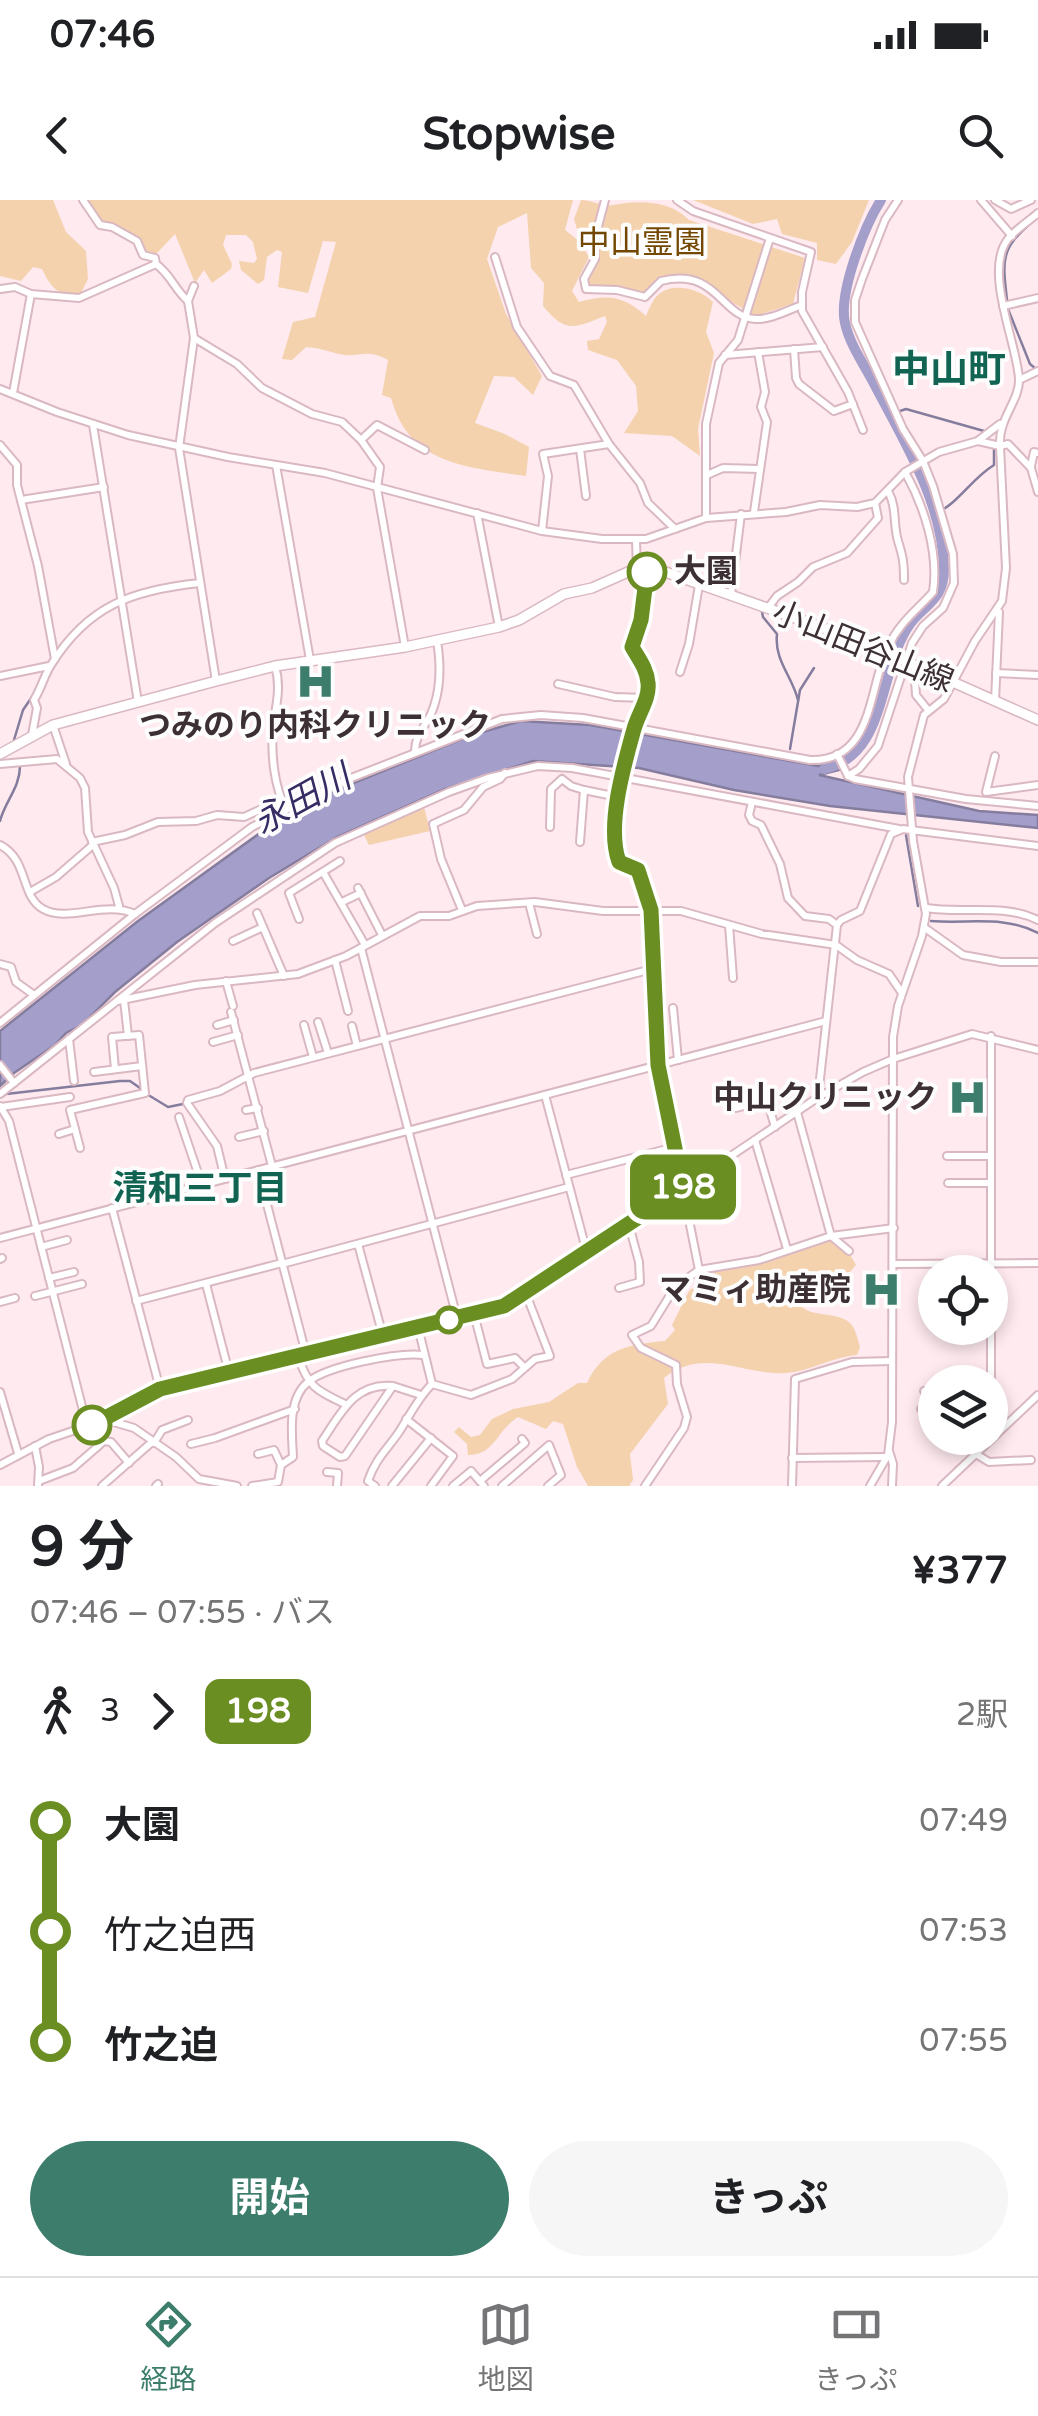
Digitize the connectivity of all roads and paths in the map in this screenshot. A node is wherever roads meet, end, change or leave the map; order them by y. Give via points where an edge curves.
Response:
1 (83, 200) edge
2 (605, 200) edge
3 (677, 200) edge
4 (898, 200) edge
5 (981, 200) edge
6 (996, 200) edge
7 (1030, 200) edge
8 (1038, 213) edge
9 (1012, 236) junction
10 (770, 238) junction
11 (496, 257) dead end
12 (156, 264) junction
13 (194, 286) dead end
14 (0, 289) edge
15 (31, 294) junction
16 (1038, 298) edge
17 (188, 301) junction
18 (802, 305) junction
19 (1004, 306) junction
20 (744, 317) junction
21 (194, 338) junction
22 (823, 347) junction
23 (794, 349) junction
24 (758, 352) junction
25 (725, 354) junction
26 (1037, 373) edge
27 (1022, 380) junction
28 (0, 388) edge
29 (13, 393) junction
30 (854, 404) junction
31 (1001, 423) junction
32 (93, 425) junction
33 (863, 430) dead end
34 (361, 440) junction
35 (978, 441) junction
36 (610, 444) junction
37 (0, 445) edge
38 (1000, 446) junction
39 (179, 448) junction
40 (580, 449) junction
41 (425, 450) dead end
42 (1038, 453) edge
43 (922, 461) junction
44 (276, 465) junction
45 (1030, 468) junction
46 (759, 469) junction
47 (906, 471) junction
48 (707, 476) junction
49 (104, 487) junction
50 (377, 488) junction
51 (889, 492) junction
52 (1038, 492) edge
53 (586, 496) dead end
54 (20, 500) junction
55 (875, 503) junction
56 (476, 512) junction
57 (754, 512) junction
58 (740, 514) junction
59 (706, 518) junction
60 (675, 530) junction
61 (542, 531) junction
62 (636, 540) junction
63 (642, 567) junction
64 (904, 580) dead end
65 (200, 583) junction
66 (700, 584) junction
67 (731, 595) junction
68 (123, 599) junction
69 (768, 608) junction
70 (999, 610) junction
71 (499, 627) junction
72 (438, 641) junction
73 (405, 647) junction
74 (886, 653) junction
75 (310, 660) junction
76 (907, 662) junction
77 (53, 663) junction
78 (275, 666) junction
79 (680, 672) dead end
80 (996, 673) junction
81 (1038, 675) edge
82 (0, 676) edge
83 (216, 681) junction
84 (953, 683) junction
85 (558, 684) dead end
86 (646, 698) junction
87 (995, 701) junction
88 (138, 702) junction
89 (928, 710) junction
90 (1038, 720) edge
91 (53, 725) junction
92 (634, 727) junction
93 (32, 735) junction
94 (415, 751) junction
95 (0, 754) edge
96 (838, 754) junction
97 (995, 756) dead end
98 (0, 764) edge
99 (66, 766) junction
100 (505, 773) junction
101 (624, 776) junction
102 (848, 776) junction
103 (1038, 786) edge
104 (908, 788) junction
105 (584, 790) junction
106 (618, 796) junction
107 (281, 800) junction
108 (752, 802) junction
109 (1038, 806) edge
110 (286, 808) junction
111 (550, 827) dead end
112 (899, 829) junction
113 (912, 829) junction
114 (580, 842) dead end
115 (93, 843) junction
116 (0, 846) edge
117 (1038, 846) edge
118 (340, 861) dead end
119 (323, 872) junction
120 (30, 892) junction
121 (342, 902) junction
122 (530, 902) junction
123 (118, 906) junction
124 (926, 908) junction
125 (462, 910) junction
126 (650, 910) junction
127 (135, 914) junction
128 (257, 914) dead end
129 (298, 919) dead end
130 (1038, 920) edge
131 (729, 925) junction
132 (837, 925) junction
133 (263, 927) junction
134 (925, 928) junction
135 (537, 934) dead end
136 (382, 936) junction
137 (234, 941) dead end
138 (836, 945) junction
139 (363, 946) junction
140 (336, 960) junction
141 (1038, 962) edge
142 (0, 964) edge
143 (652, 968) junction
144 (284, 976) junction
145 (733, 978) dead end
146 (226, 981) junction
147 (902, 993) junction
148 (34, 994) junction
149 (120, 1001) junction
150 (673, 1008) dead end
151 (348, 1011) dead end
152 (233, 1013) junction
153 (826, 1021) junction
154 (0, 1022) edge
155 (318, 1022) dead end
156 (304, 1024) dead end
157 (217, 1025) dead end
158 (352, 1026) dead end
159 (238, 1035) junction
160 (128, 1036) junction
161 (991, 1036) junction
162 (69, 1038) junction
163 (385, 1039) junction
164 (213, 1042) dead end
165 (241, 1046) junction
166 (357, 1046) junction
167 (230, 1049) dead end
168 (1038, 1050) edge
169 (328, 1054) junction
170 (312, 1058) junction
171 (893, 1058) junction
172 (678, 1060) junction
173 (0, 1065) edge
174 (658, 1065) junction
175 (142, 1066) junction
176 (116, 1069) junction
177 (94, 1072) dead end
178 (250, 1075) junction
179 (74, 1081) dead end
180 (14, 1083) junction
181 (0, 1094) edge
182 (545, 1095) junction
183 (70, 1097) dead end
184 (818, 1098) junction
185 (0, 1107) edge
186 (258, 1108) junction
187 (736, 1108) dead end
188 (246, 1110) dead end
189 (797, 1112) junction
190 (179, 1118) dead end
191 (775, 1126) junction
192 (75, 1129) junction
193 (409, 1130) junction
194 (264, 1131) junction
195 (60, 1134) dead end
196 (239, 1136) dead end
197 (755, 1140) junction
198 (675, 1147) junction
199 (80, 1148) dead end
200 (948, 1156) dead end
201 (991, 1156) junction
202 (272, 1166) junction
203 (258, 1170) junction
204 (566, 1175) junction
205 (226, 1179) junction
206 (991, 1182) junction
207 (948, 1184) dead end
208 (202, 1185) junction
209 (569, 1187) junction
210 (683, 1188) junction
211 (112, 1208) junction
212 (433, 1224) junction
213 (629, 1224) junction
214 (36, 1228) junction
215 (894, 1228) junction
216 (831, 1236) junction
217 (0, 1238) edge
218 (67, 1240) dead end
219 (358, 1244) junction
220 (41, 1247) junction
221 (786, 1249) junction
222 (849, 1251) dead end
223 (587, 1253) junction
224 (991, 1255) edge
225 (1038, 1263) edge
226 (282, 1264) junction
227 (894, 1264) junction
228 (918, 1264) edge
229 (1008, 1264) edge
230 (699, 1270) junction
231 (74, 1272) dead end
232 (49, 1278) junction
233 (82, 1284) dead end
234 (206, 1284) junction
235 (619, 1288) dead end
236 (52, 1292) junction
237 (526, 1294) junction
238 (35, 1296) dead end
239 (14, 1298) dead end
240 (0, 1302) edge
241 (136, 1302) junction
242 (474, 1314) junction
243 (458, 1318) junction
244 (418, 1328) junction
245 (382, 1336) junction
246 (302, 1355) junction
247 (423, 1355) junction
248 (893, 1361) junction
249 (524, 1367) junction
250 (229, 1372) junction
251 (308, 1382) junction
252 (432, 1384) junction
253 (393, 1386) junction
254 (160, 1389) junction
255 (0, 1392) edge
256 (421, 1394) junction
257 (1038, 1395) edge
258 (1034, 1404) edge
259 (347, 1405) junction
260 (295, 1409) junction
261 (406, 1419) junction
262 (105, 1420) junction
263 (188, 1420) dead end
264 (1008, 1425) edge
265 (87, 1426) junction
266 (431, 1438) junction
267 (522, 1439) dead end
268 (153, 1442) junction
269 (190, 1444) dead end
270 (34, 1446) junction
271 (888, 1453) junction
272 (18, 1454) junction
273 (258, 1454) dead end
274 (975, 1455) edge
275 (978, 1455) edge
276 (792, 1458) junction
277 (1032, 1460) dead end
278 (129, 1462) junction
279 (280, 1464) junction
280 (0, 1465) edge
281 (327, 1472) dead end
282 (38, 1483) edge
283 (482, 1484) edge
284 (102, 1486) edge
285 (237, 1486) edge
286 (252, 1486) edge
287 (337, 1486) edge
288 (375, 1486) edge
289 (392, 1486) edge
290 (431, 1486) edge
291 (454, 1486) edge
292 (502, 1486) edge
293 (548, 1486) edge
294 (645, 1486) edge
295 (792, 1486) edge
296 (870, 1486) edge
297 (892, 1486) edge
298 (942, 1486) edge

1 - 12 street via 98,222 137,241
2 - 20 street via 586,289 645,297 661,281 692,281 708,284
3 - 10 street
4 - 43 street via 862,278 855,322
5 - 9 street
6 - 7 street via 1011,209
8 - 9 street
9 - 19 street via 1001,259
10 - 18 street via 811,252
10 - 20 street
11 - 36 street via 517,327 550,376 574,386
12 - 15 street via 79,298
12 - 17 street
13 - 17 street
14 - 15 street
15 - 29 street
16 - 19 street
17 - 21 street
18 - 20 street via 761,319
18 - 22 street
19 - 27 street
20 - 25 street via 736,344
21 - 34 street via 238,364 262,388 342,422
21 - 39 street
22 - 23 street
22 - 30 street
23 - 24 street
23 - 30 street via 800,384 834,411
24 - 25 street
24 - 46 street via 767,422
25 - 48 street via 706,424
26 - 27 street
27 - 31 street
28 - 29 street
29 - 32 street
30 - 33 street
31 - 35 street
31 - 38 street
32 - 39 street
32 - 49 street
34 - 41 street via 377,425
34 - 50 street via 380,467
35 - 38 street
35 - 43 street
36 - 40 street
36 - 60 street via 648,503
37 - 54 street via 16,465
38 - 45 street via 1013,447
38 - 70 street via 1006,568
39 - 44 street
39 - 65 street
40 - 53 street
40 - 61 street via 543,454 548,476
42 - 45 street
43 - 47 street
43 - 76 street via 952,554 952,591 918,634
44 - 50 street
44 - 75 street
45 - 52 street
46 - 48 street via 723,468
46 - 57 street
47 - 51 street
47 - 74 street via 930,541 934,584 904,618
48 - 59 street
49 - 54 street
49 - 68 street
50 - 56 street
50 - 73 street
51 - 55 street
51 - 64 street
54 - 77 street
55 - 57 street
55 - 69 street via 878,518 859,543 813,567
56 - 61 street
56 - 71 street
57 - 58 street
58 - 59 street
58 - 67 street
59 - 60 street
60 - 62 street
61 - 62 street
62 - 63 street
63 - 66 main road, 小山田谷山線
63 - 71 main road via 564,594
63 - 86 street via 641,620 632,647 645,669
65 - 68 street
65 - 83 street
66 - 67 main road, 小山田谷山線
66 - 79 street
67 - 69 main road, 小山田谷山線
68 - 77 street via 85,623
68 - 88 street
69 - 74 main road, 小山田谷山線
70 - 80 street
70 - 84 street
71 - 72 main road
72 - 73 main road
72 - 94 street via 438,684
73 - 75 main road
74 - 76 main road, 小山田谷山線
74 - 96 street via 868,717
75 - 78 main road
76 - 84 main road, 小山田谷山線
76 - 89 street via 916,696
76 - 102 street via 884,735
77 - 82 street
77 - 93 street via 34,700
78 - 83 main road
78 - 107 street via 280,692 272,736
80 - 81 street
80 - 87 street
83 - 88 main road
84 - 87 main road, 小山田谷山線
84 - 89 street
85 - 86 street
86 - 92 street
87 - 90 main road, 小山田谷山線
88 - 91 main road
89 - 104 street
91 - 93 main road
91 - 99 street
92 - 94 street via 520,716
92 - 96 street via 796,758
92 - 101 street
93 - 95 main road
94 - 110 street
96 - 102 street
97 - 103 street via 986,792
98 - 99 street via 50,758
99 - 115 street via 85,788
100 - 101 street via 558,766
100 - 125 street via 464,810 432,824
100 - 149 street via 335,843 214,924
101 - 106 street
101 - 108 street
102 - 104 street
104 - 109 street
104 - 113 street
105 - 106 street
105 - 111 street via 562,779 551,789
105 - 114 street
106 - 126 street via 617,859 638,870
107 - 110 street
107 - 115 street via 249,816 158,822
108 - 112 street
108 - 132 street via 749,815 778,859 788,898 806,916
110 - 127 street
112 - 113 street
112 - 132 street via 891,834 860,911
113 - 117 street
113 - 124 street
115 - 120 street
115 - 123 street
116 - 120 street via 18,862
118 - 119 street
119 - 121 street
119 - 129 street via 289,893
120 - 123 street via 48,912
121 - 136 street via 360,891
121 - 139 street
122 - 125 street
122 - 126 street
122 - 135 street
123 - 127 street
124 - 130 street via 1012,911
124 - 134 street
125 - 136 street via 412,919
126 - 131 street
126 - 143 street
127 - 148 street
128 - 133 street
131 - 138 street
131 - 145 street
132 - 138 street
133 - 137 street
133 - 144 street
134 - 141 street via 963,955
134 - 147 street
136 - 139 street
138 - 147 street via 889,974
138 - 153 street
139 - 140 street
139 - 163 street
140 - 144 street
140 - 151 street
142 - 148 street via 11,966 16,982
143 - 163 street
143 - 174 street
144 - 146 street
146 - 149 street
146 - 152 street
147 - 171 street
148 - 154 street
149 - 160 street
149 - 162 street
150 - 172 street
152 - 157 street
152 - 159 street
153 - 172 street
153 - 184 street
155 - 169 street
156 - 170 street
158 - 166 street
159 - 164 street
159 - 165 street
160 - 175 street via 138,1035
160 - 176 street via 112,1036
161 - 168 street
161 - 171 street via 962,1036
161 - 201 street
162 - 179 street
162 - 180 street
163 - 166 street
163 - 193 street
165 - 167 street
165 - 178 street
166 - 169 street
169 - 170 street
170 - 178 street
171 - 184 street
171 - 215 street
172 - 174 street
173 - 180 street
174 - 182 street
174 - 198 street
175 - 176 street
175 - 192 street via 144,1093 70,1110
176 - 177 street
178 - 186 street
178 - 205 street via 186,1102 217,1146
180 - 181 street
182 - 193 street
182 - 204 street
183 - 185 street
184 - 189 street
185 - 214 street
186 - 188 street
186 - 194 street
187 - 191 street via 767,1100
189 - 191 street
189 - 216 street
190 - 208 street
191 - 197 street
192 - 195 street
192 - 199 street
193 - 202 street
193 - 212 street
194 - 196 street
194 - 202 street
197 - 210 street
197 - 221 street
198 - 204 street
198 - 210 street
200 - 201 street
201 - 206 street
202 - 203 street
203 - 205 street
203 - 226 street
204 - 209 street
205 - 208 street
206 - 207 street
206 - 224 street
208 - 211 street
209 - 212 street
209 - 223 street
210 - 213 street
210 - 230 street
211 - 214 street
211 - 241 street
212 - 219 street
212 - 243 street
213 - 223 street
213 - 235 street via 640,1282
214 - 217 street
214 - 220 street
215 - 216 street
215 - 227 street
216 - 221 street
216 - 222 street
218 - 220 street
219 - 226 street
219 - 245 street
220 - 232 street
221 - 230 street
223 - 237 street
225 - 229 street
226 - 234 street
226 - 246 street
227 - 228 street
227 - 248 street
230 - 294 street via 674,1288 651,1326 632,1335 641,1348 676,1365 687,1417
231 - 232 street
232 - 236 street
233 - 236 street
234 - 241 street
234 - 250 street
236 - 238 street
236 - 265 street
237 - 242 street
237 - 249 street via 550,1356
239 - 240 street
241 - 254 street
242 - 243 street
242 - 249 street via 487,1364 515,1358
243 - 244 street
244 - 245 street
244 - 247 street
245 - 246 street
246 - 250 street
246 - 251 street
247 - 251 street via 372,1358
247 - 252 street
248 - 271 street
248 - 276 street via 852,1362 794,1379
249 - 252 street via 471,1396
250 - 254 street
251 - 259 street
251 - 260 street
252 - 256 street
253 - 256 street
253 - 259 street via 372,1385
253 - 259 street via 340,1457 322,1440
254 - 262 street
255 - 272 street
256 - 261 street
257 - 258 street
258 - 264 street
260 - 269 street
260 - 279 street via 294,1454
261 - 266 street
261 - 288 street via 375,1460 368,1482
262 - 265 street
262 - 268 street
263 - 268 street via 162,1430
265 - 270 street
266 - 289 street
266 - 290 street via 453,1456
267 - 283 street
268 - 278 street
268 - 285 street via 196,1477
270 - 272 street
270 - 282 street
271 - 276 street
271 - 296 street
271 - 297 street
272 - 280 street
273 - 279 street via 274,1450
274 - 298 street
275 - 277 street via 988,1462
276 - 295 street
278 - 282 street via 104,1441 73,1468
278 - 284 street
279 - 286 street via 278,1482
281 - 287 street via 338,1473
283 - 291 street via 472,1471
292 - 293 street via 550,1446 561,1475

